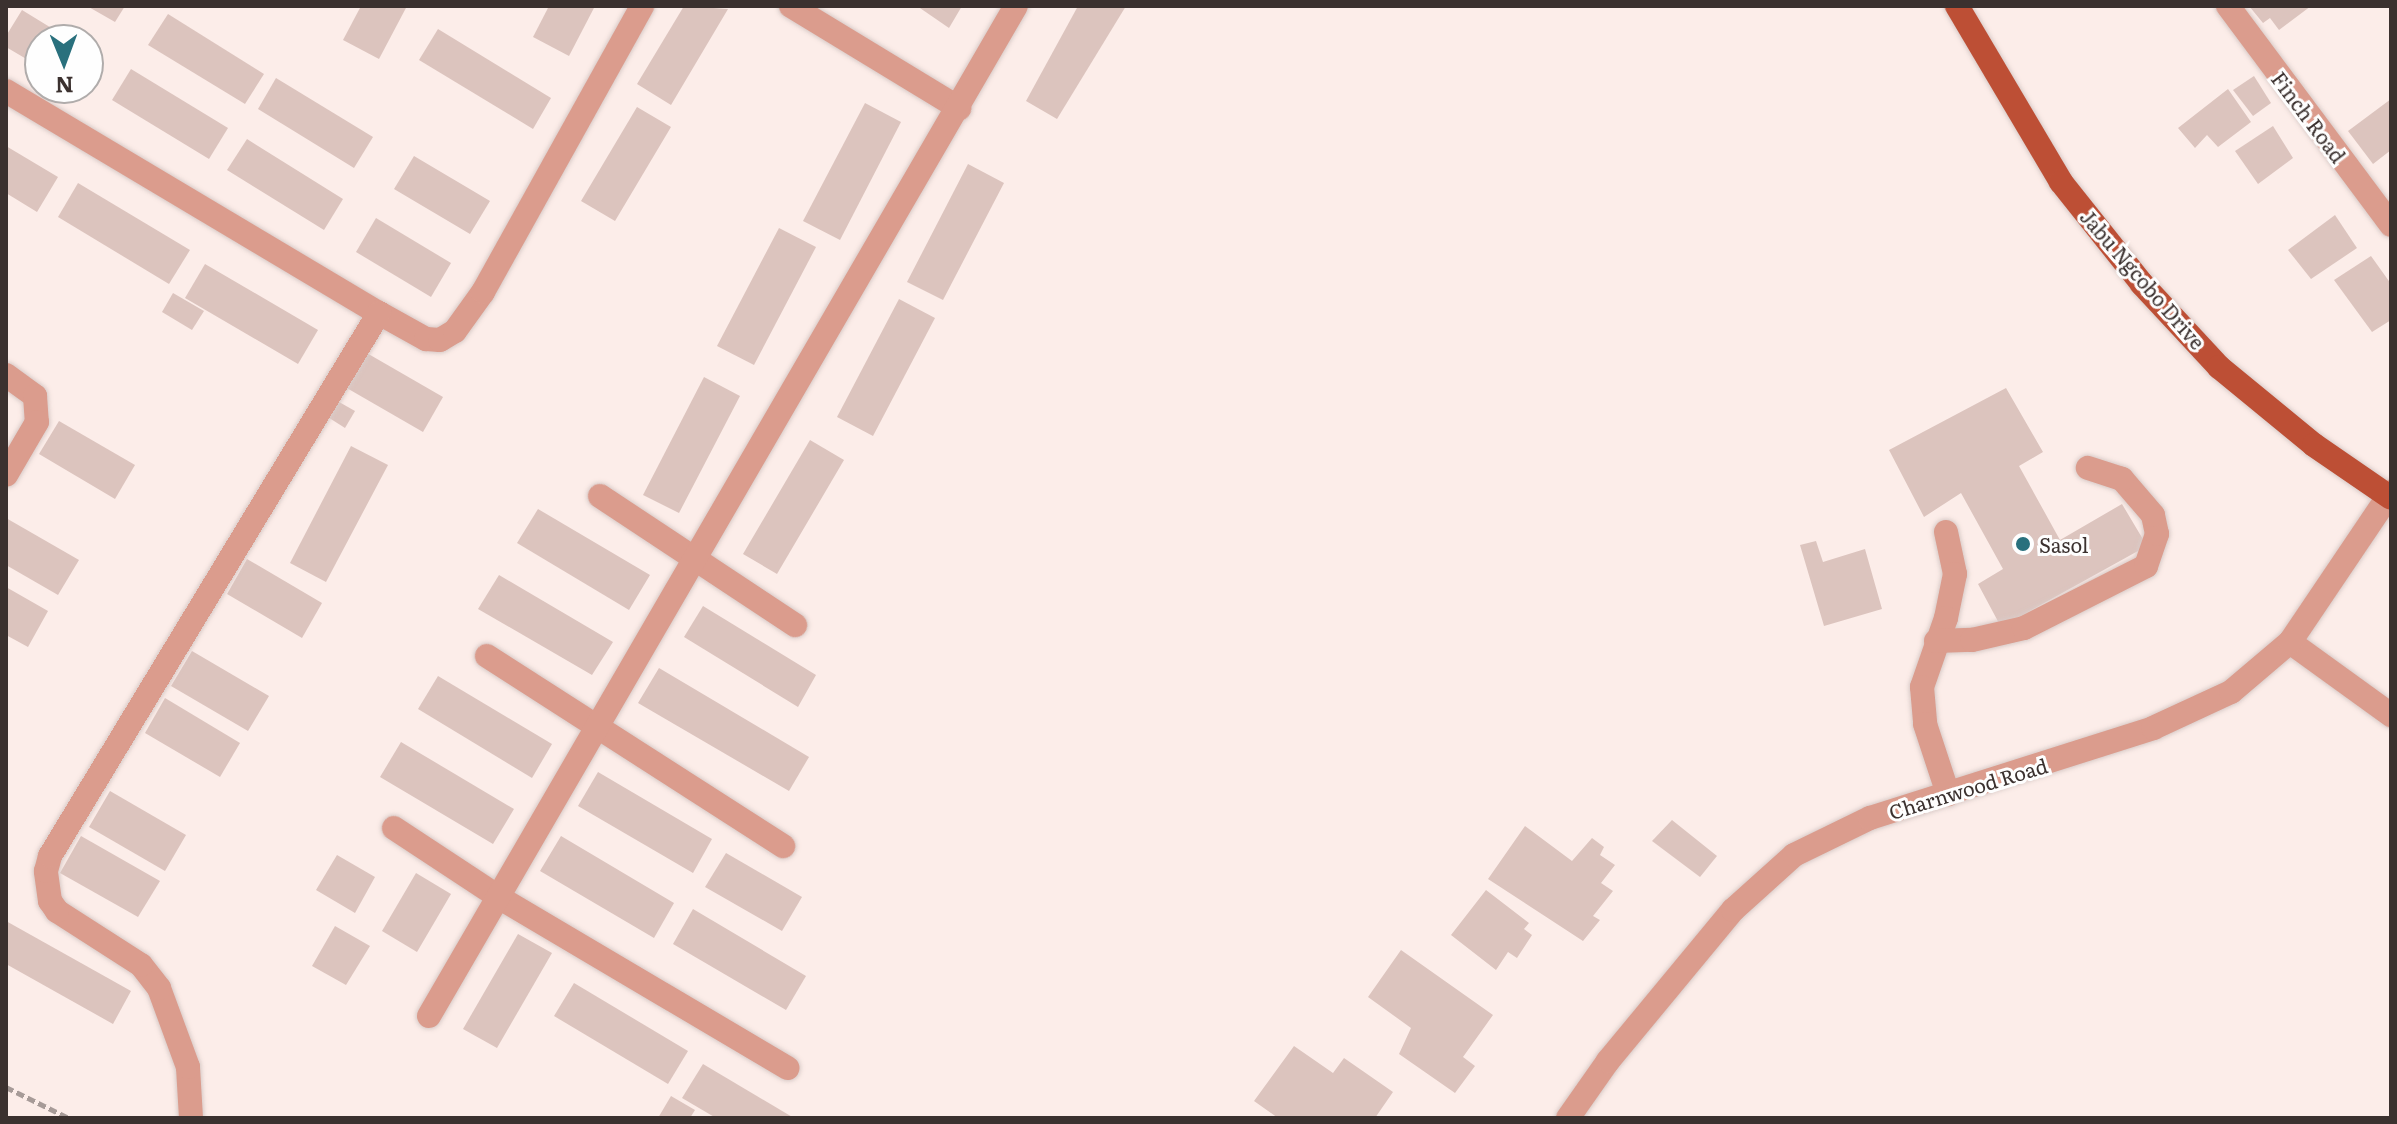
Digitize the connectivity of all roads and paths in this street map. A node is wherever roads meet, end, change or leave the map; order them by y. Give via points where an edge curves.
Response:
1 (642, 6) edge
2 (791, 6) edge
3 (1016, 6) edge
4 (1957, 6) edge
5 (2228, 6) edge
6 (6, 91) edge
7 (959, 108) junction
8 (2391, 225) edge
9 (379, 313) junction
10 (6, 375) edge
11 (2088, 468) dead end
12 (6, 475) edge
13 (2390, 495) edge
14 (600, 496) dead end
15 (1946, 532) dead end
16 (696, 562) junction
17 (795, 625) dead end
18 (1936, 641) junction
19 (2290, 642) junction
20 (487, 656) dead end
21 (2391, 715) edge
22 (599, 728) junction
23 (1948, 794) junction
24 (394, 828) dead end
25 (783, 846) dead end
26 (500, 898) junction
27 (429, 1016) dead end
28 (787, 1068) dead end
29 (6, 1087) edge
30 (69, 1118) edge
31 (191, 1118) edge
32 (1568, 1118) edge

1 - 9 street via 483,292 455,331 440,340 426,339
2 - 7 street
3 - 7 street
4 - 13 main road, Jabu Ngcobo Drive via 2061,182 2142,284 2219,367 2314,445
5 - 8 street, Finch Road
6 - 9 street
7 - 16 street
9 - 31 street via 50,856 46,871 50,901 57,911 141,965 159,988 173,1014 188,1067
10 - 12 street via 35,396 37,422
11 - 18 street via 2122,479 2153,515 2157,534 2146,566 2024,628 1972,640
13 - 19 street, Charnwood Road
14 - 16 street
15 - 18 street via 1955,574
16 - 17 street
16 - 22 street
18 - 23 street via 1922,687 1922,708
19 - 21 street
19 - 23 street, Charnwood Road via 2231,692 2153,728
20 - 22 street
22 - 25 street
22 - 26 street
23 - 32 street, Charnwood Road via 1870,818 1794,855 1733,910 1608,1061
24 - 26 street
26 - 27 street
26 - 28 street
29 - 30 path

